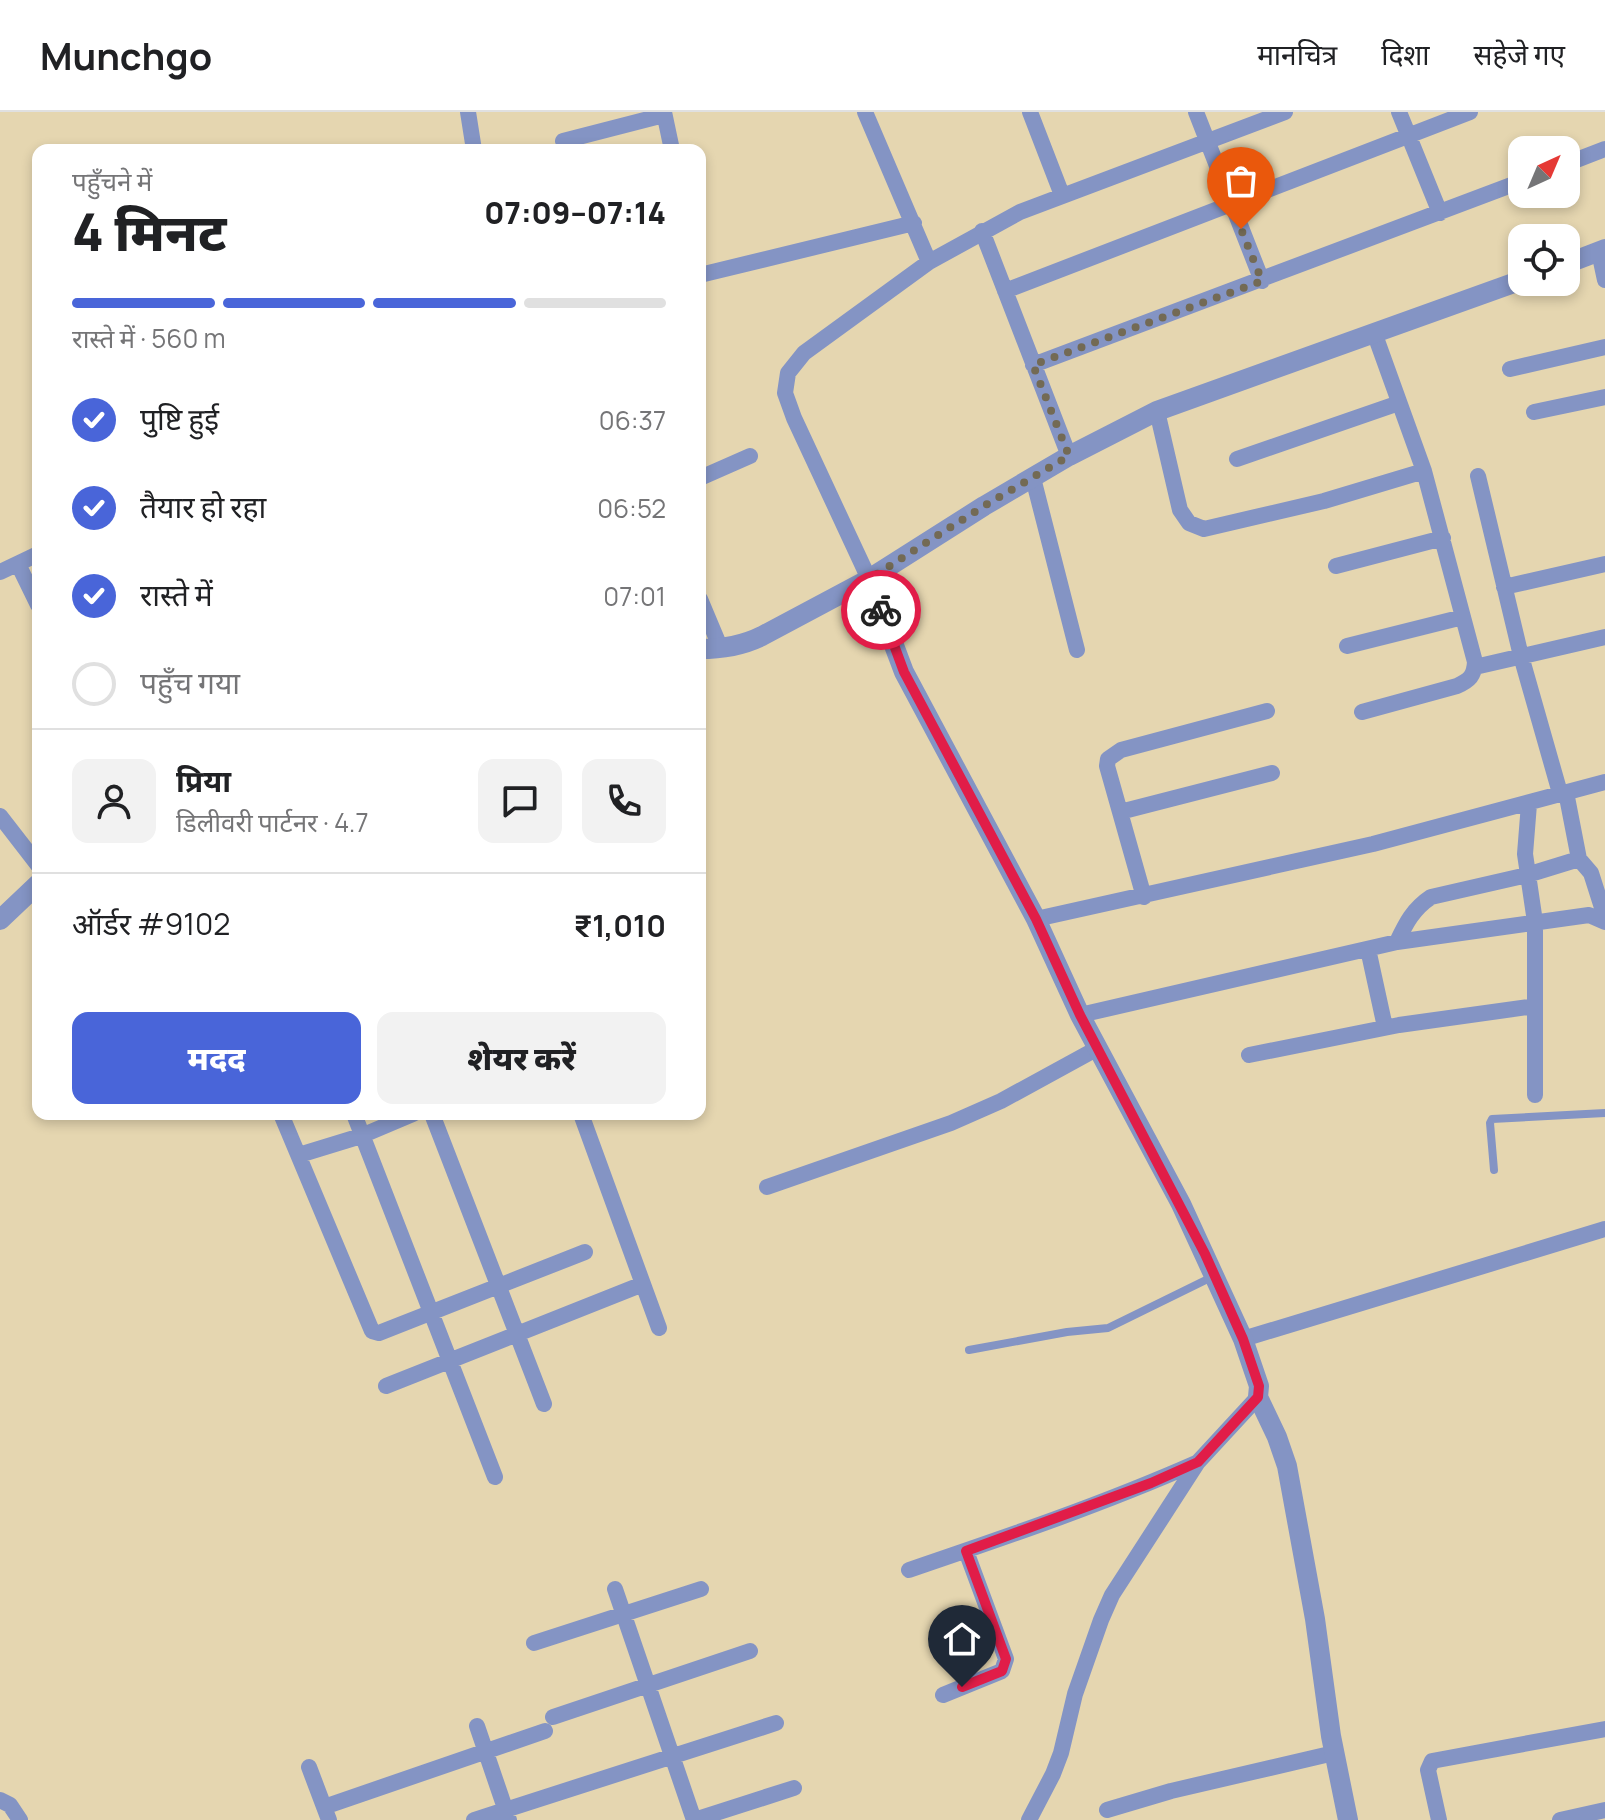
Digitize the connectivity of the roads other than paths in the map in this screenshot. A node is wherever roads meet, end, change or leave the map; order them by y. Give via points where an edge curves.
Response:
1 (468, 112) edge
2 (865, 112) edge
3 (1030, 112) edge
4 (1196, 112) edge
5 (1285, 112) edge
6 (1399, 112) edge
7 (1470, 112) edge
8 (664, 113) edge
9 (1409, 134) junction
10 (563, 141) dead end
11 (1207, 142) junction
12 (473, 144) edge
13 (671, 144) edge
14 (1605, 149) edge
15 (1580, 159) edge
16 (1508, 186) edge
17 (1062, 195) junction
18 (1231, 203) junction
19 (1440, 213) junction
20 (914, 223) junction
21 (982, 231) junction
22 (1602, 250) edge
23 (1580, 259) edge
24 (929, 262) junction
25 (706, 274) edge
26 (1605, 280) edge
27 (1262, 281) junction
28 (1508, 285) edge
29 (1005, 291) junction
30 (1375, 335) junction
31 (1605, 347) edge
32 (1033, 365) junction
33 (1510, 369) dead end
34 (1605, 397) edge
35 (1399, 403) junction
36 (1157, 411) junction
37 (1534, 412) dead end
38 (750, 456) dead end
39 (1069, 456) junction
40 (1237, 459) dead end
41 (1424, 471) junction
42 (706, 475) edge
43 (1478, 476) dead end
44 (1033, 478) junction
45 (1443, 538) junction
46 (32, 557) edge
47 (18, 564) junction
48 (1605, 564) edge
49 (1336, 566) dead end
50 (0, 572) edge
51 (869, 579) junction
52 (1504, 587) junction
53 (32, 593) edge
54 (706, 613) edge
55 (1463, 617) junction
56 (1605, 637) edge
57 (1347, 646) dead end
58 (706, 649) edge
59 (721, 649) junction
60 (1077, 650) dead end
61 (1521, 656) junction
62 (1475, 667) junction
63 (1267, 711) dead end
64 (1362, 712) dead end
65 (1272, 773) dead end
66 (1605, 782) edge
67 (1563, 792) junction
68 (1529, 804) junction
69 (1120, 812) junction
70 (0, 816) edge
71 (32, 857) edge
72 (1579, 859) junction
73 (1527, 875) junction
74 (32, 890) edge
75 (1144, 897) junction
76 (1604, 918) edge
77 (1036, 919) junction
78 (0, 920) edge
79 (1535, 922) junction
80 (1397, 942) junction
81 (1368, 949) junction
82 (1535, 1006) junction
83 (1080, 1015) junction
84 (1385, 1027) junction
85 (1098, 1048) junction
86 (1249, 1055) dead end
87 (1535, 1095) dead end
88 (1605, 1113) edge
89 (284, 1120) edge
90 (356, 1120) edge
91 (399, 1120) edge
92 (434, 1120) edge
93 (583, 1120) edge
94 (361, 1136) junction
95 (299, 1155) junction
96 (1494, 1170) dead end
97 (767, 1187) dead end
98 (1605, 1229) edge
99 (585, 1252) dead end
100 (1215, 1275) junction
101 (643, 1284) junction
102 (497, 1285) junction
103 (431, 1312) junction
104 (659, 1328) dead end
105 (516, 1334) junction
106 (1243, 1339) junction
107 (969, 1350) dead end
108 (450, 1360) junction
109 (386, 1386) dead end
110 (1258, 1397) junction
111 (544, 1404) dead end
112 (1198, 1462) junction
113 (495, 1477) dead end
114 (966, 1551) junction
115 (909, 1570) dead end
116 (615, 1589) dead end
117 (701, 1589) dead end
118 (623, 1613) junction
119 (534, 1643) dead end
120 (750, 1651) dead end
121 (648, 1686) junction
122 (943, 1695) dead end
123 (776, 1723) dead end
124 (477, 1726) dead end
125 (1605, 1729) edge
126 (485, 1751) junction
127 (1334, 1753) junction
128 (672, 1756) junction
129 (309, 1767) dead end
130 (794, 1788) dead end
131 (0, 1800) edge
132 (1107, 1810) dead end
133 (1605, 1810) edge
134 (326, 1813) edge
135 (507, 1814) edge
136 (20, 1820) edge
137 (474, 1820) edge
138 (1029, 1820) edge
139 (1348, 1820) edge
140 (1439, 1820) edge
141 (1560, 1820) edge

1 - 12 street
2 - 20 street
3 - 17 street
4 - 11 street
5 - 11 street
6 - 9 street
7 - 9 street
8 - 10 street
8 - 13 street
9 - 18 street
9 - 19 street
11 - 17 street
11 - 18 street
14 - 15 street
16 - 19 street
17 - 21 street
18 - 27 street
18 - 29 street
19 - 27 street
20 - 24 street
20 - 25 street
21 - 24 street
21 - 29 street
22 - 23 street
22 - 26 street
24 - 51 street via 804,353 788,373 785,393 794,418
27 - 32 street
28 - 30 street
29 - 32 street
30 - 35 street
30 - 36 street
31 - 33 street
32 - 39 street
34 - 37 street
35 - 40 street
35 - 41 street
36 - 39 street
36 - 41 street via 1180,510 1189,523 1204,529
38 - 42 street
39 - 44 street
41 - 45 street
43 - 52 street
44 - 51 street
44 - 60 street
45 - 49 street
45 - 55 street
46 - 47 street
47 - 50 street
47 - 53 street
48 - 52 street
51 - 59 street via 748,643
51 - 77 street via 904,672
52 - 61 street
54 - 59 street
55 - 57 street
55 - 62 street
56 - 61 street
58 - 59 street
61 - 62 street
61 - 67 street
62 - 64 street via 1468,681 1457,686
63 - 69 street via 1113,754 1107,766
65 - 69 street
66 - 67 street
67 - 68 street
67 - 72 street
68 - 73 street
68 - 75 street
69 - 75 street
70 - 71 street
72 - 73 street
72 - 76 street via 1591,873
73 - 79 street
73 - 80 street via 1431,897 1410,916
74 - 78 street
75 - 77 street
76 - 79 street
77 - 83 street
79 - 80 street
79 - 82 street
80 - 81 street
81 - 83 street
81 - 84 street
82 - 84 street
82 - 87 street
83 - 85 street
84 - 86 street
85 - 97 street via 951,1123
85 - 100 street
88 - 96 lane via 1492,1119
89 - 95 street
90 - 94 street
91 - 94 street
92 - 102 street
93 - 101 street
94 - 95 street
94 - 103 street
95 - 103 street via 372,1331 379,1333
98 - 106 street
99 - 102 street
100 - 106 street
100 - 107 lane via 1108,1328
101 - 104 street
101 - 105 street
102 - 103 street
102 - 105 street
103 - 108 street
105 - 108 street
105 - 111 street
106 - 110 street
108 - 109 street
108 - 113 street
110 - 112 street
110 - 127 street via 1287,1466
112 - 114 street
112 - 138 street via 1112,1595 1075,1694 1057,1764
114 - 115 street
114 - 122 street via 1006,1665
116 - 118 street
117 - 118 street
118 - 119 street
118 - 121 street
120 - 121 street
121 - 126 street
121 - 128 street
123 - 128 street
124 - 126 street
125 - 140 street via 1432,1761 1428,1770
126 - 134 street
126 - 135 street
127 - 132 street
127 - 139 street
128 - 130 street via 694,1820
128 - 135 street
129 - 134 street
131 - 136 street
133 - 141 street
135 - 137 street

